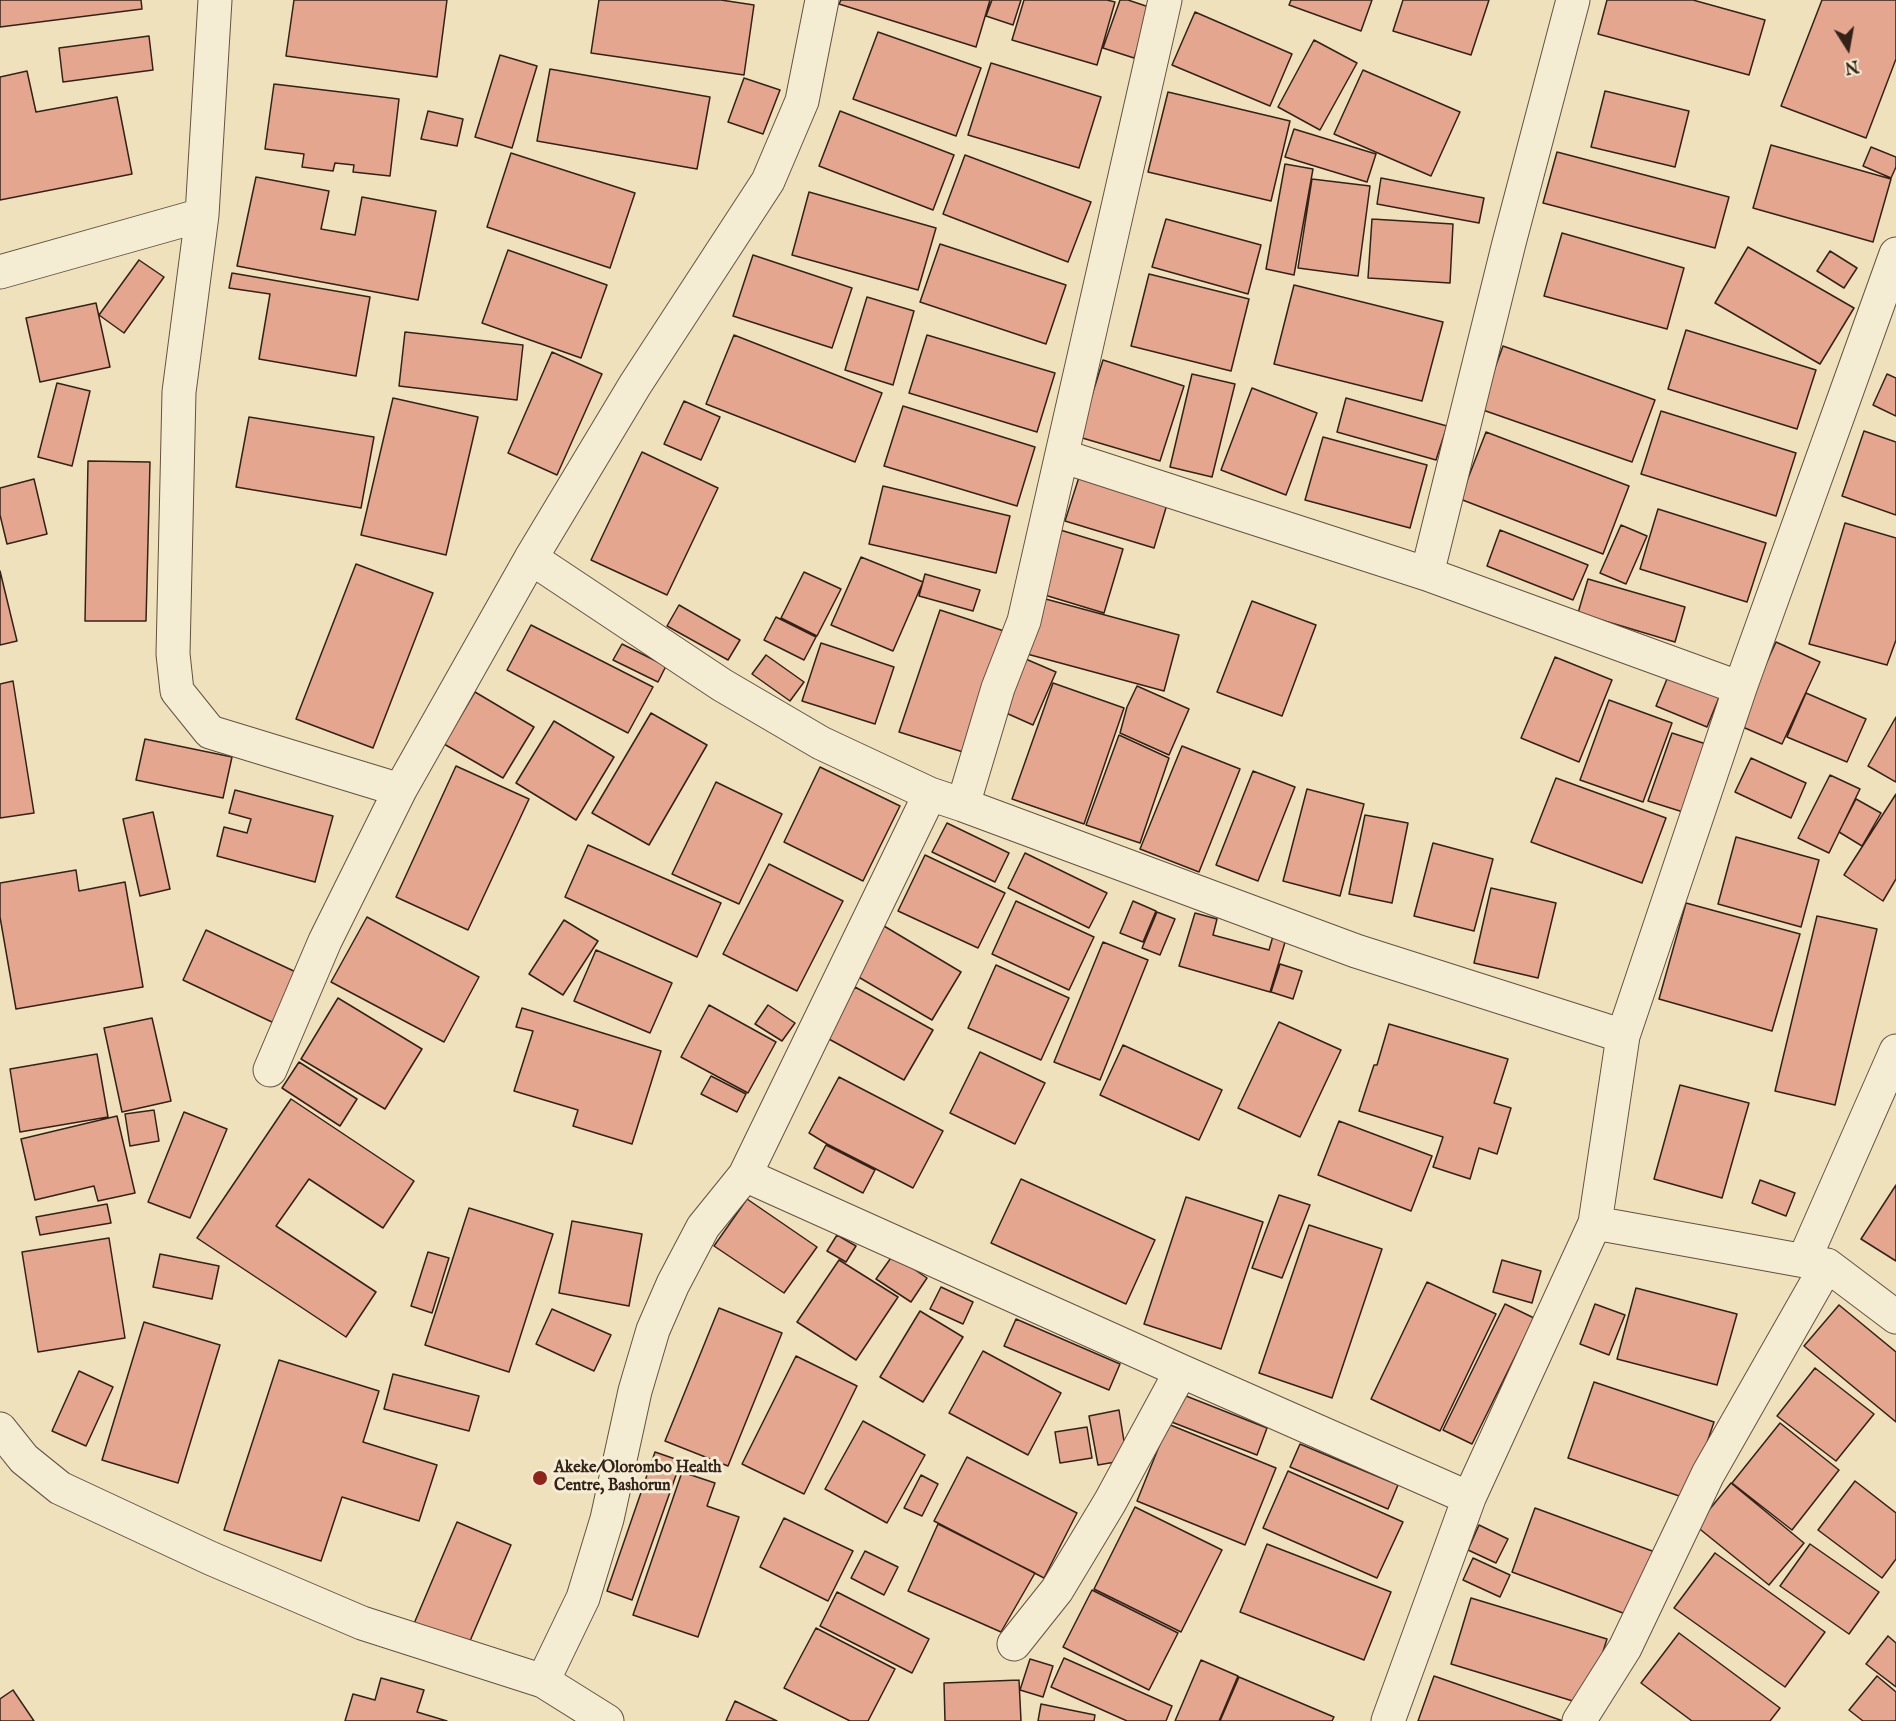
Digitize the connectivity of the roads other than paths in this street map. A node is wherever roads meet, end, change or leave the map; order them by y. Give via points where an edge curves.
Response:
1 (215, 0) edge
2 (822, 0) edge
3 (1165, 0) edge
4 (1573, 0) edge
5 (202, 214) junction
6 (1896, 254) edge
7 (0, 272) edge
8 (1062, 456) junction
9 (531, 558) junction
10 (1427, 574) junction
11 (1740, 688) junction
12 (400, 790) junction
13 (930, 794) junction
14 (963, 805) junction
15 (1623, 1036) junction
16 (1896, 1052) edge
17 (270, 1070) dead end
18 (745, 1175) junction
19 (1595, 1223) junction
20 (1816, 1263) junction
21 (1896, 1317) edge
22 (1181, 1371) junction
23 (0, 1429) edge
24 (1469, 1498) junction
25 (1014, 1644) dead end
26 (543, 1681) junction
27 (607, 1721) edge
28 (1388, 1721) edge
29 (1579, 1721) edge

1 - 5 street
2 - 9 street via 802,100 768,181 634,385
3 - 8 street
4 - 10 street
5 - 7 street
5 - 12 street via 179,392 173,654 177,691 210,732
6 - 11 street
8 - 10 street
8 - 14 street via 1024,621 998,688
9 - 12 street
9 - 13 street via 722,685 821,742
10 - 11 street
11 - 15 street
12 - 17 street via 325,941
13 - 14 street
13 - 18 street
14 - 15 street via 1356,951
15 - 19 street
16 - 20 street
18 - 22 street
18 - 26 street via 704,1227 653,1330 635,1391 607,1519 583,1598
19 - 20 street
19 - 24 street
20 - 21 street
20 - 29 street via 1625,1648
22 - 24 street
22 - 25 street via 1057,1590
23 - 26 street via 24,1459 60,1488 210,1558 362,1623
24 - 28 street
26 - 27 street

